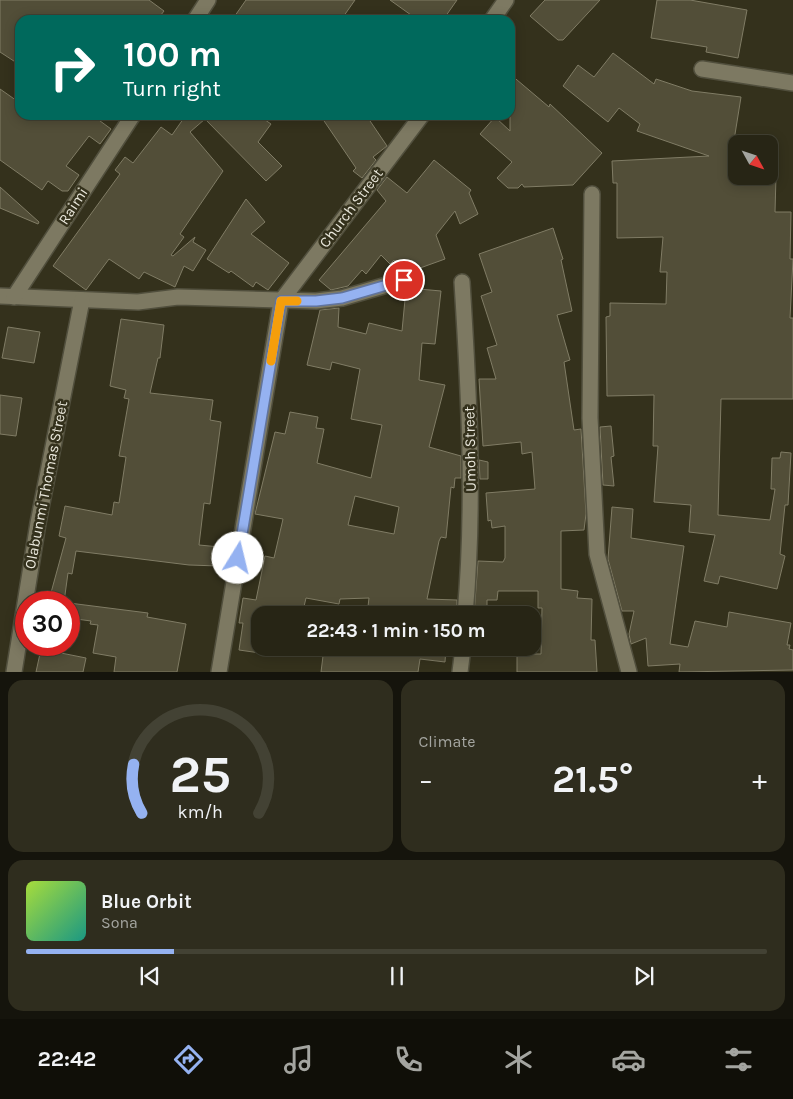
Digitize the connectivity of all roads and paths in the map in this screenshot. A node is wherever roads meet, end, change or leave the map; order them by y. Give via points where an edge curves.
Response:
1 (208, 0) edge
2 (506, 0) edge
3 (198, 15) edge
4 (496, 15) edge
5 (702, 69) dead end
6 (793, 83) edge
7 (130, 120) edge
8 (418, 120) edge
9 (592, 194) dead end
10 (404, 280) dead end
11 (462, 282) dead end
12 (7, 296) edge
13 (82, 300) junction
14 (281, 301) junction
15 (466, 606) edge
16 (462, 656) edge
17 (14, 672) edge
18 (219, 672) edge
19 (460, 672) edge
20 (629, 672) edge

1 - 3 street
2 - 4 street
5 - 6 street
7 - 12 street, Raimi
8 - 14 street, Church Street
9 - 20 street via 590,418 597,554
10 - 14 street via 342,298
11 - 15 street, Umoh Street via 471,430 470,555
12 - 13 street
13 - 14 street via 138,302 178,297
13 - 17 street, Olabunmi Thomas Street via 38,523
14 - 18 street
16 - 19 street

